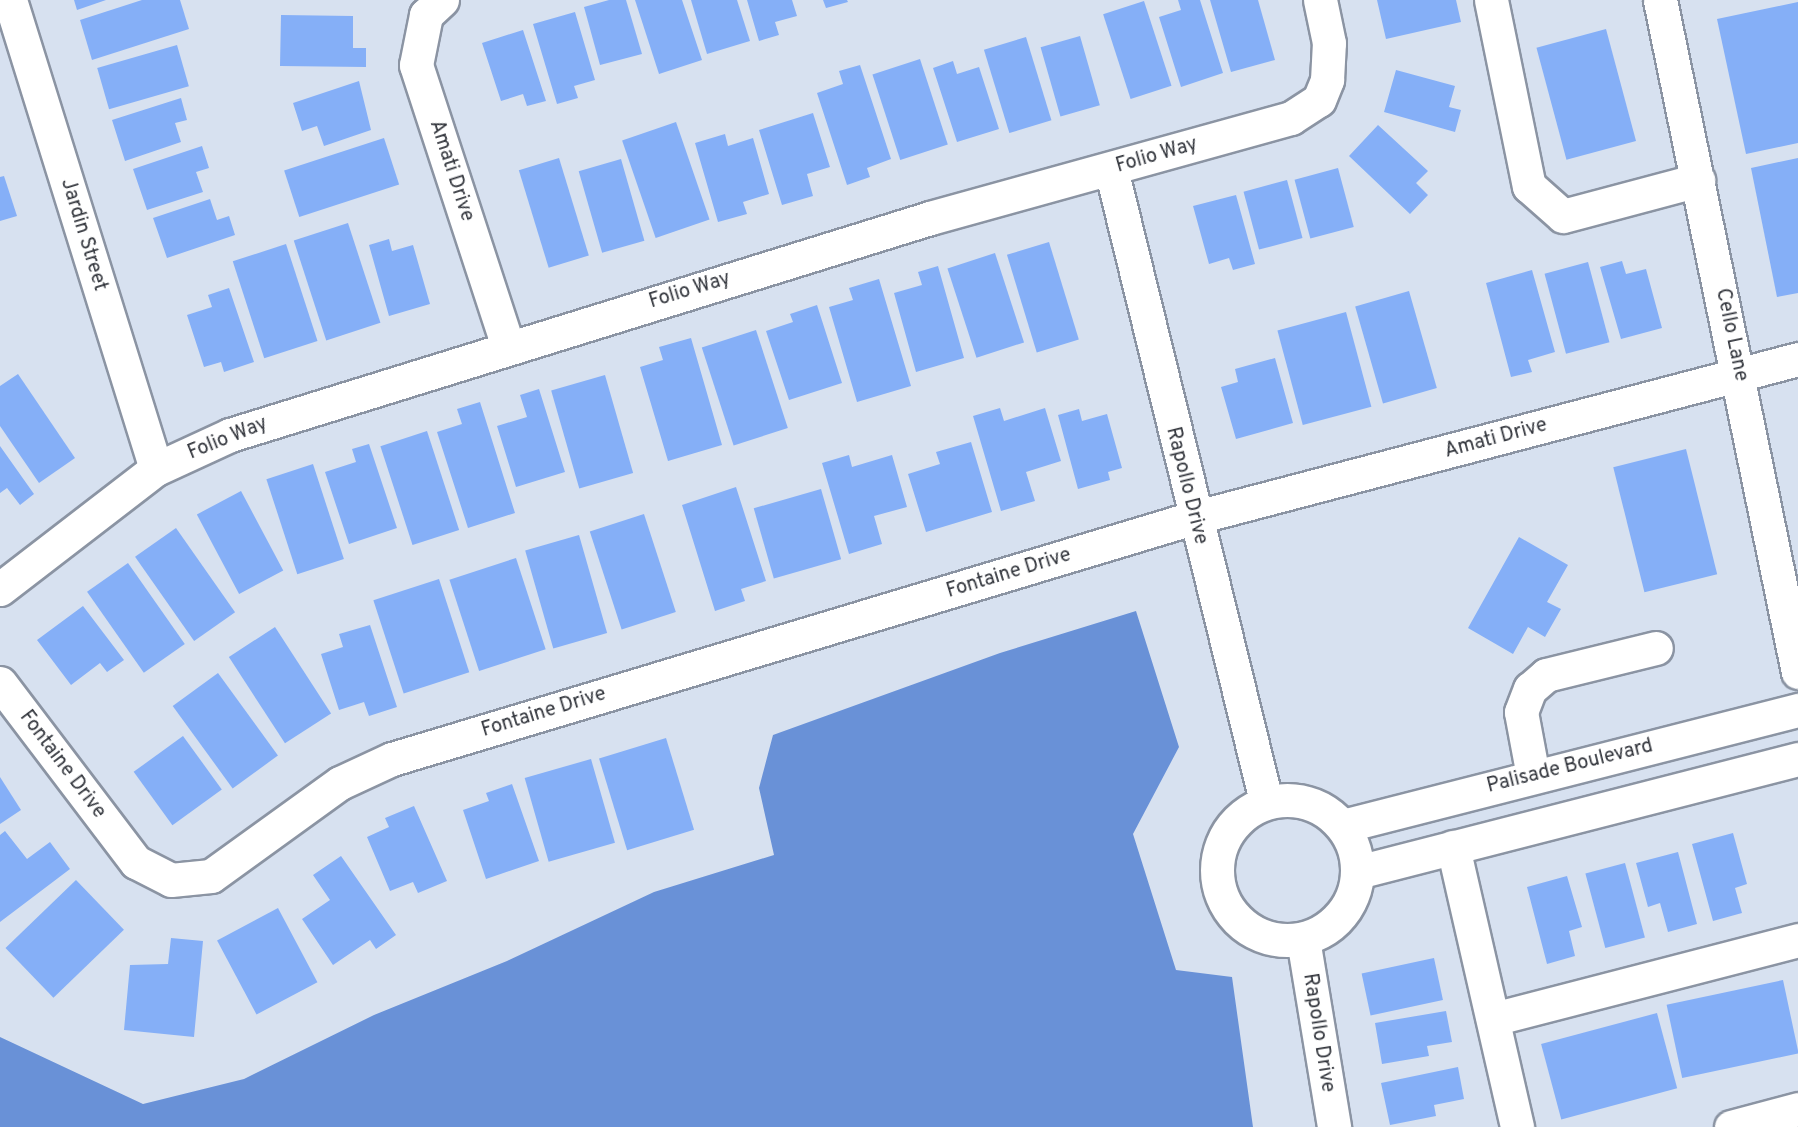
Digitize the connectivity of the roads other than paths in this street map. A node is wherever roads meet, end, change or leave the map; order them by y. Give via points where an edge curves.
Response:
1 (10, 0) edge
2 (442, 0) edge
3 (1320, 0) edge
4 (1491, 0) edge
5 (1660, 0) edge
6 (1111, 169) junction
7 (1698, 180) junction
8 (508, 347) junction
9 (1798, 360) edge
10 (1739, 375) junction
11 (156, 469) junction
12 (1194, 518) junction
13 (1785, 527) edge
14 (0, 588) edge
15 (1656, 648) dead end
16 (1798, 672) edge
17 (0, 683) edge
18 (1798, 710) edge
19 (1798, 759) edge
20 (1533, 776) junction
21 (1266, 801) junction
22 (1343, 826) junction
23 (1453, 847) junction
24 (1358, 872) junction
25 (1303, 939) junction
26 (1798, 940) edge
27 (1492, 1019) junction
28 (1798, 1108) edge
29 (1334, 1127) edge
30 (1517, 1127) edge
31 (1731, 1127) edge

1 - 11 street, Jardin Street
2 - 8 street, Amati Drive via 426,15 416,65
3 - 6 street, Folio Way via 1329,43 1327,80 1318,100 1291,118
4 - 7 street via 1529,186 1563,216
5 - 7 street, Cello Lane
6 - 8 street, Folio Way via 930,218
6 - 12 street, Rapollo Drive
7 - 10 street, Cello Lane
8 - 11 street, Folio Way via 230,435
9 - 10 street, Amati Drive
10 - 12 street, Amati Drive
10 - 13 street, Cello Lane
11 - 14 street, Folio Way
12 - 17 street, Fontaine Drive via 392,759 340,783 211,876 171,880 136,862
12 - 21 street, Rapollo Drive
13 - 16 street, Cello Lane
15 - 20 street via 1546,675 1530,689 1521,712
18 - 20 street, Palisade Boulevard
19 - 23 street
20 - 22 street, Palisade Boulevard
21 - 22 street via 1294,799 1312,804
21 - 25 street via 1233,825 1221,842 1216,873 1224,903 1244,926 1272,939
22 - 24 street via 1355,848
23 - 24 street
23 - 27 street
24 - 25 street via 1351,902 1331,926
25 - 29 street, Rapollo Drive
26 - 27 street
27 - 30 street
28 - 31 street

